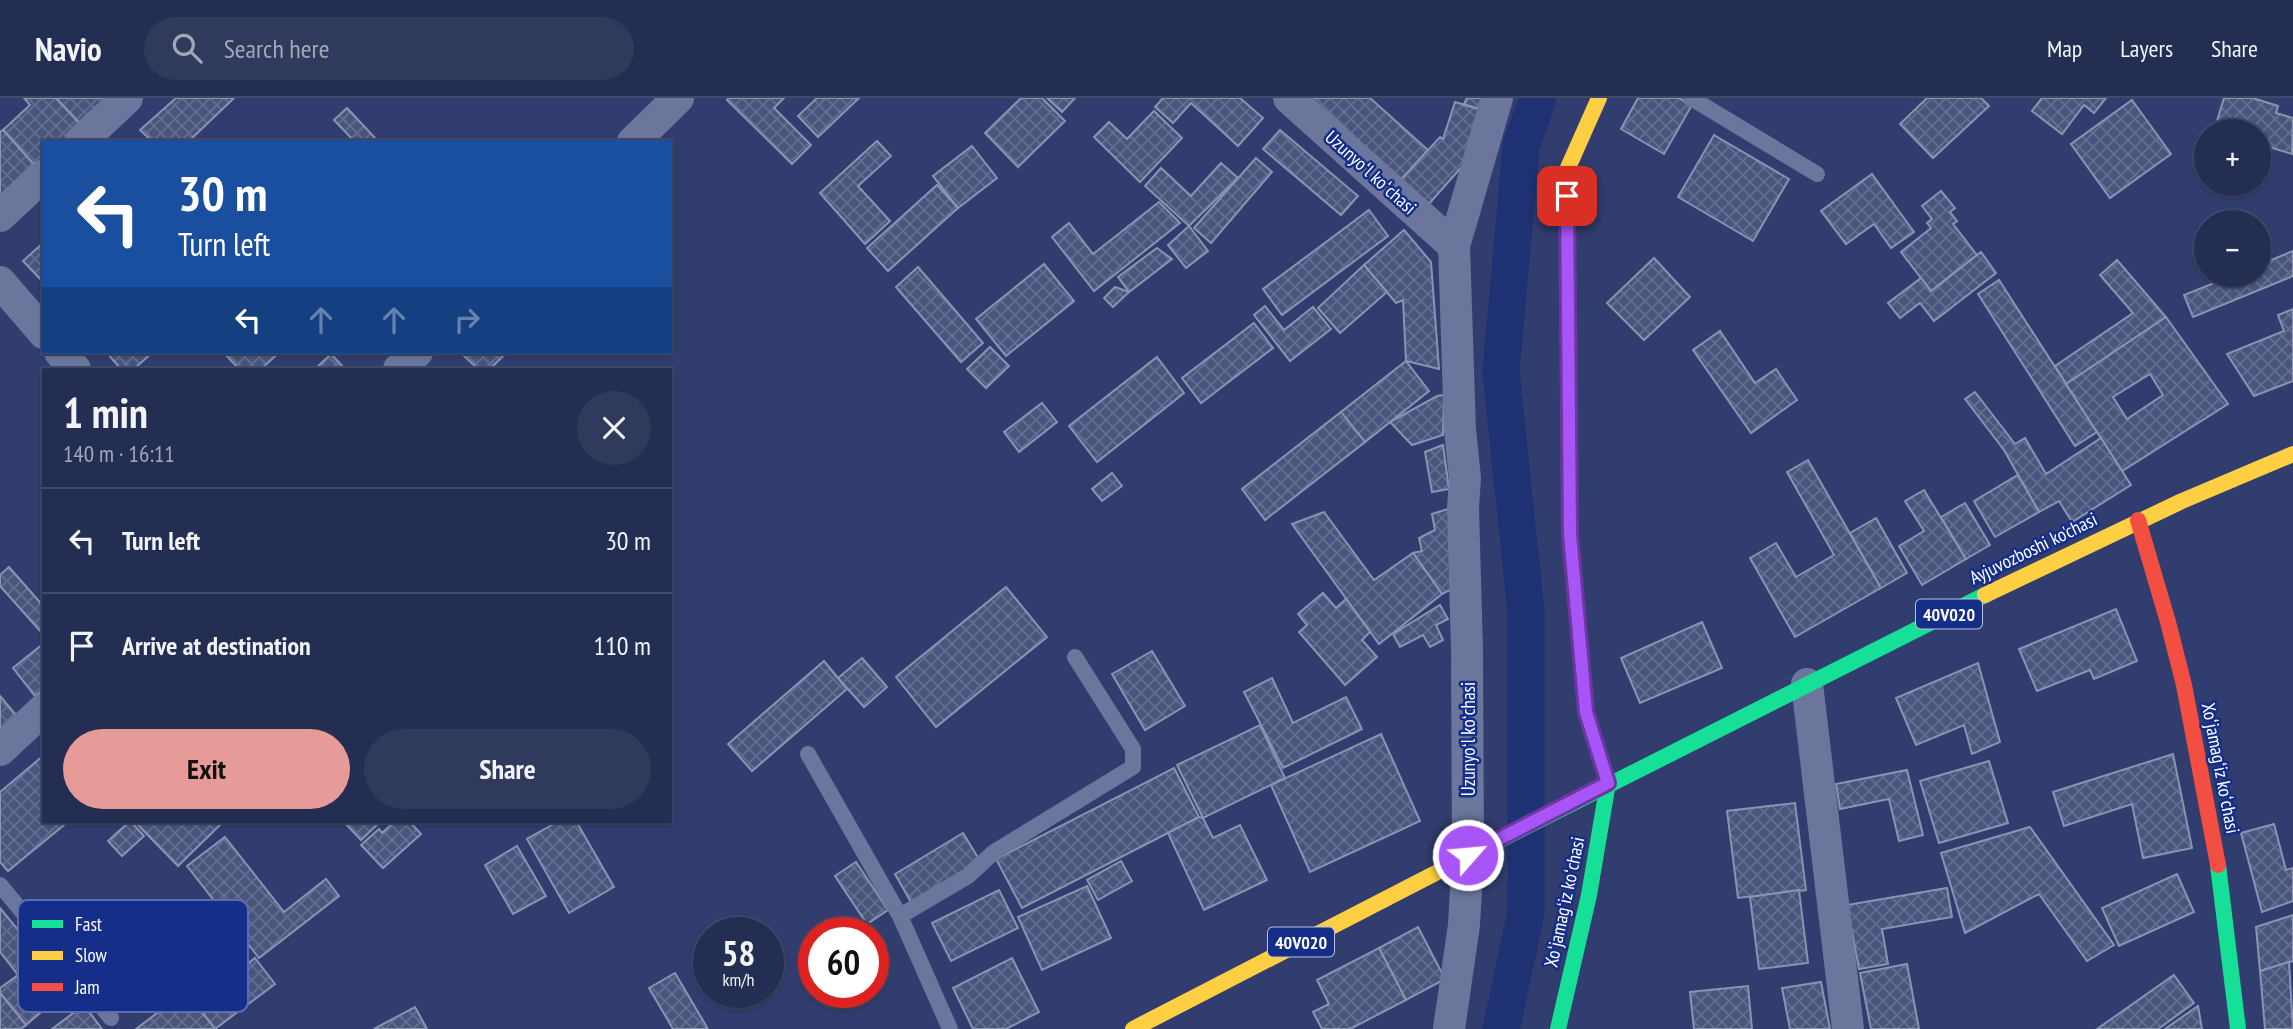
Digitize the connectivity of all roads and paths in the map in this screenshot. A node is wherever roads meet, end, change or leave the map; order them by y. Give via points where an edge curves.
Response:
1 (127, 98) edge
2 (678, 98) edge
3 (1289, 98) edge
4 (1497, 98) edge
5 (1599, 98) edge
6 (1691, 98) edge
7 (82, 140) edge
8 (635, 140) edge
9 (1817, 174) dead end
10 (42, 177) edge
11 (0, 216) edge
12 (1454, 246) junction
13 (0, 282) edge
14 (42, 330) edge
15 (62, 354) edge
16 (415, 354) edge
17 (74, 368) edge
18 (400, 368) edge
19 (2293, 454) edge
20 (2138, 520) junction
21 (1075, 657) dead end
22 (1807, 684) junction
23 (42, 711) edge
24 (0, 750) edge
25 (808, 754) dead end
26 (1608, 783) junction
27 (1468, 855) junction
28 (0, 885) edge
29 (18, 907) edge
30 (900, 916) junction
31 (106, 1012) edge
32 (111, 1018) dead end
33 (950, 1029) edge
34 (1133, 1029) edge
35 (1449, 1029) edge
36 (1558, 1029) edge
37 (1848, 1029) edge
38 (2238, 1029) edge

1 - 7 street
2 - 8 street
3 - 12 street, Uzunyoʻl koʻchasi
4 - 12 street, Uzunyoʻl koʻchasi
5 - 26 street via 1567,170 1570,534 1586,712
6 - 9 lane
10 - 11 street
12 - 27 street, Uzunyoʻl koʻchasi via 1465,478
13 - 14 street
15 - 17 street
16 - 18 street
19 - 20 street, Ayjuvozboshi ko'chasi / 40V020
20 - 22 street, Ayjuvozboshi ko'chasi / 40V020
20 - 38 street, Xoʻjamagʻiz koʻchasi via 2172,636 2207,797 2231,945
21 - 30 lane via 1133,749 1133,767
22 - 26 street, Ayjuvozboshi ko'chasi / 40V020
22 - 37 street
23 - 24 street
25 - 30 lane
26 - 27 street, 40V020
26 - 36 street, Xoʻjamagʻiz koʻchasi via 1590,895
27 - 34 street, 40V020
27 - 35 street, Uzunyoʻl koʻchasi via 1464,925
28 - 29 lane
30 - 33 lane
31 - 32 lane

